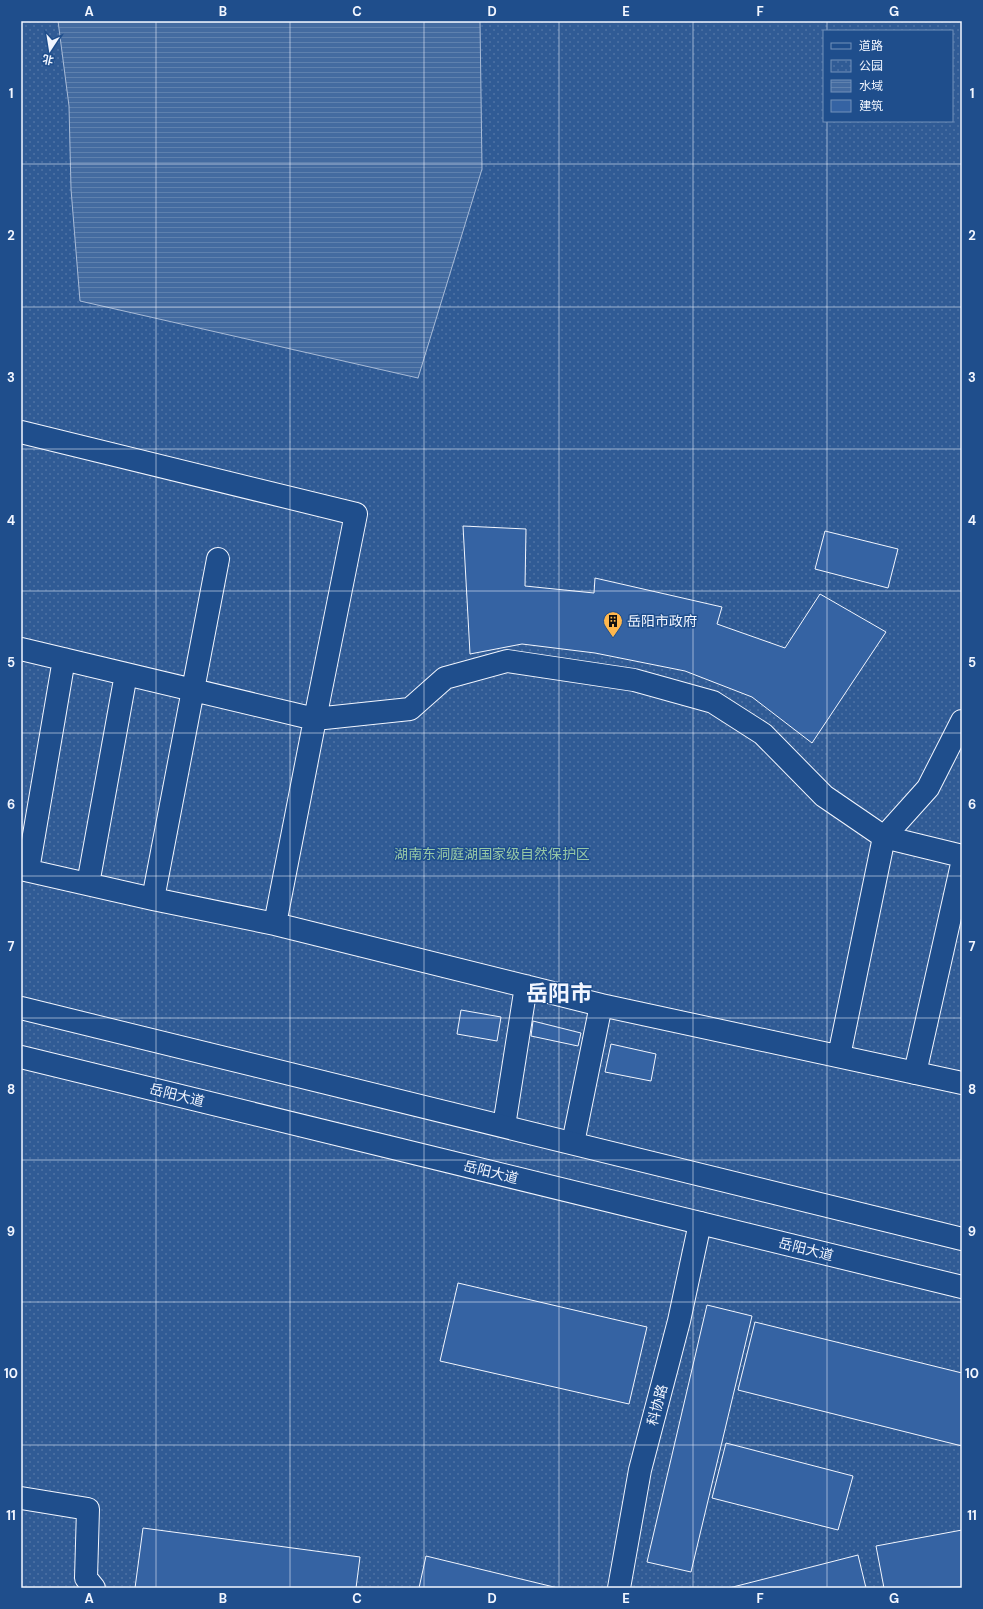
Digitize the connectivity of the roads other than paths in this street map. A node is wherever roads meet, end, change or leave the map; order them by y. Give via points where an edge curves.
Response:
1 (21, 432) edge
2 (218, 559) dead end
3 (21, 649) edge
4 (64, 659) junction
5 (126, 674) junction
6 (193, 690) junction
7 (315, 719) junction
8 (962, 720) edge
9 (884, 837) junction
10 (962, 856) edge
11 (962, 864) edge
12 (24, 869) edge
13 (88, 884) junction
14 (153, 900) junction
15 (275, 924) junction
16 (526, 986) junction
17 (601, 1005) junction
18 (21, 1008) edge
19 (839, 1056) junction
20 (21, 1057) edge
21 (915, 1073) junction
22 (962, 1083) edge
23 (504, 1126) junction
24 (573, 1143) junction
25 (700, 1223) junction
26 (962, 1239) edge
27 (962, 1287) edge
28 (21, 1498) edge
29 (94, 1588) edge
30 (619, 1588) edge

1 - 7 street via 356,514
2 - 6 street
3 - 4 street
4 - 5 street
4 - 12 street
5 - 6 street
5 - 13 street
6 - 7 street
6 - 14 street
7 - 9 street via 410,709 445,678 507,661 634,680 713,702 763,734 824,796
7 - 15 street
8 - 9 street via 928,788
9 - 10 street
9 - 19 street
11 - 21 street
12 - 13 street
13 - 14 street
14 - 15 street
15 - 16 street
16 - 17 street
16 - 23 street
17 - 19 street
17 - 24 street
18 - 23 street
19 - 21 street
20 - 25 street, 岳阳大道
21 - 22 street
23 - 24 street
24 - 26 street
25 - 27 street, 岳阳大道
25 - 30 street, 科协路 via 679,1321 640,1470
28 - 29 street via 88,1509 86,1578

